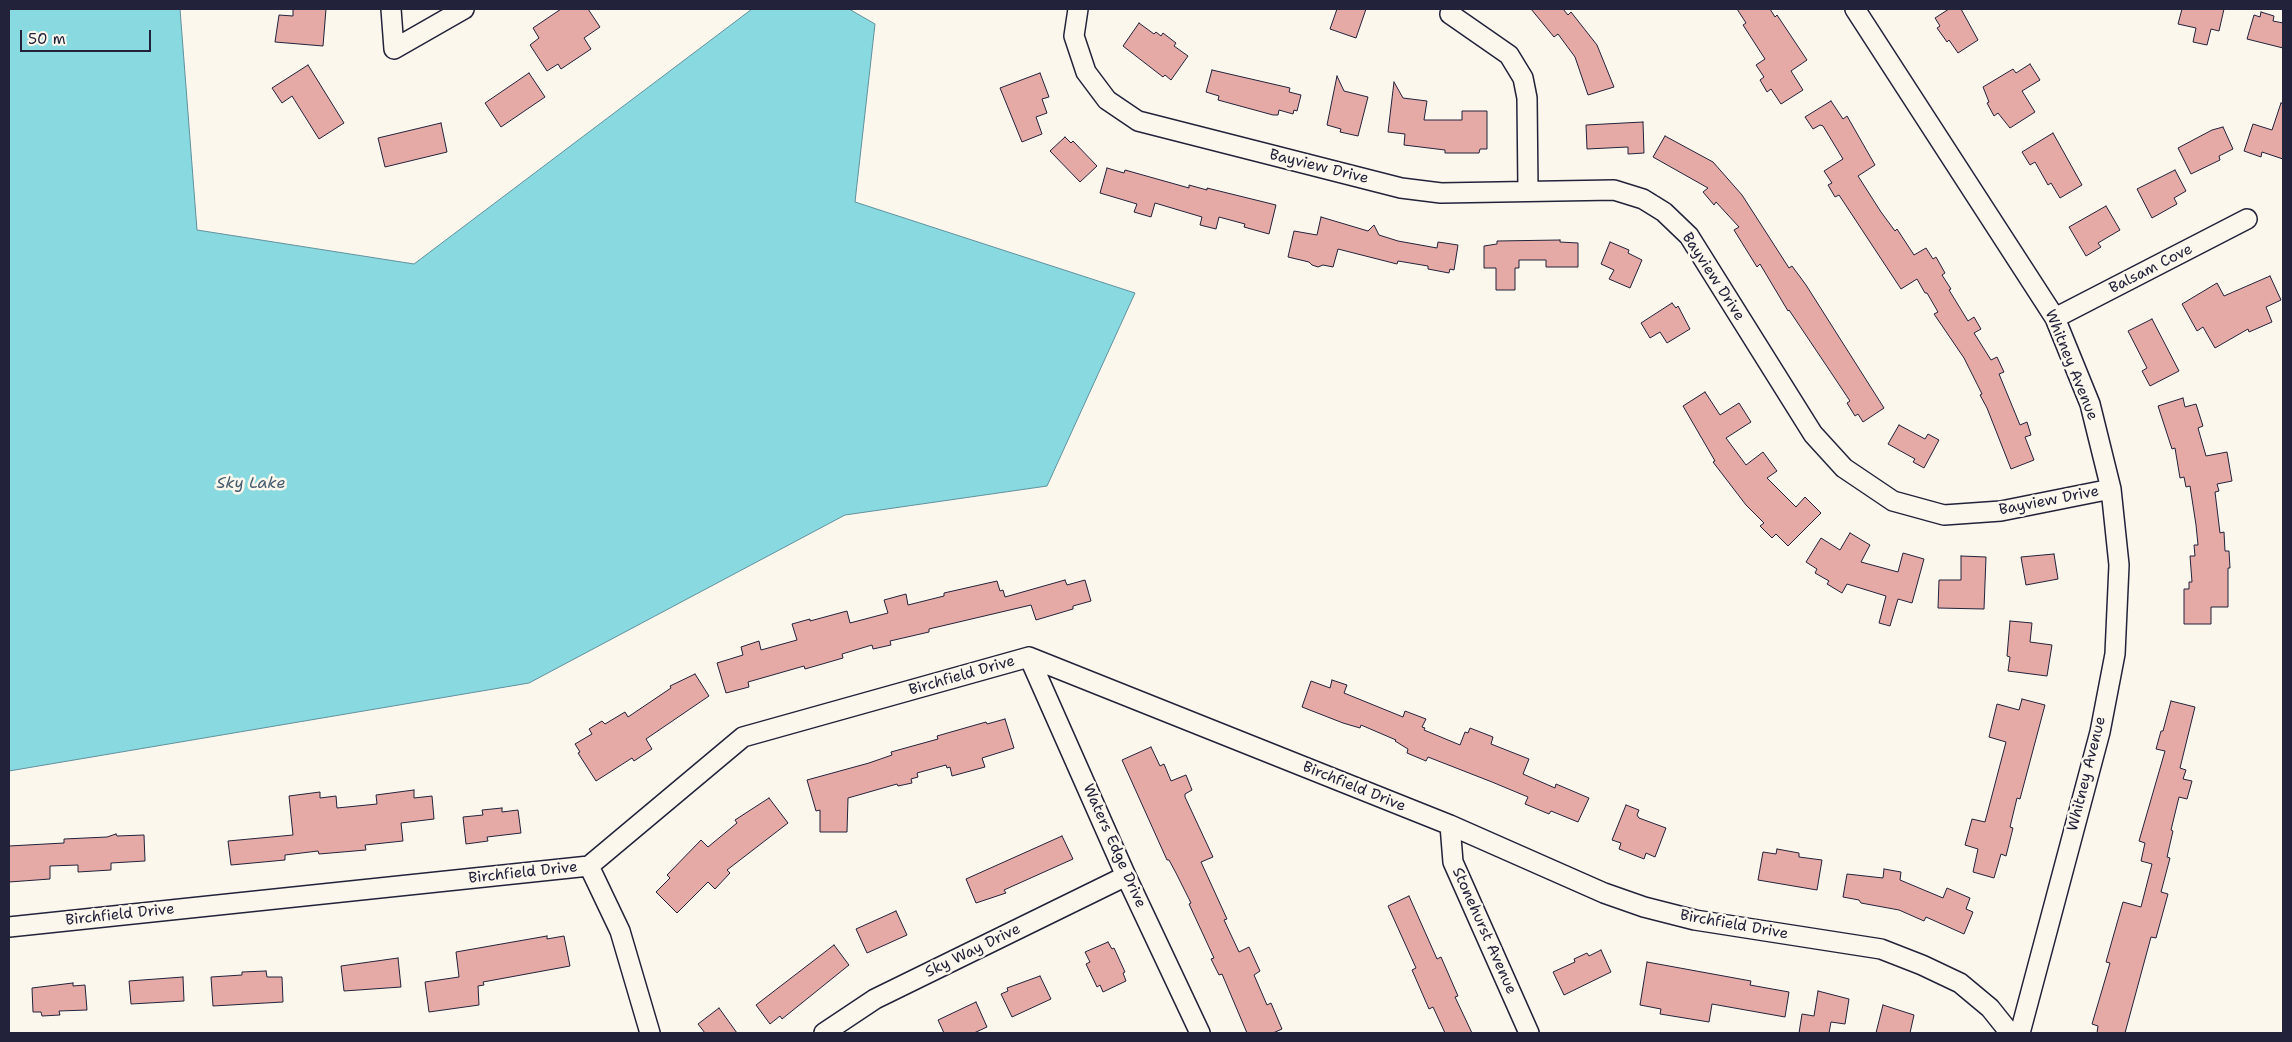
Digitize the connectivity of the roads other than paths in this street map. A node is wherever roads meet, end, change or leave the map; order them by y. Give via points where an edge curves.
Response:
1 (391, 9) edge
2 (464, 9) edge
3 (1078, 9) edge
4 (1855, 9) edge
5 (1450, 14) dead end
6 (1528, 190) junction
7 (2247, 219) dead end
8 (2055, 318) junction
9 (2111, 489) junction
10 (1029, 657) junction
11 (1450, 826) junction
12 (589, 866) junction
13 (1126, 876) junction
14 (9, 927) edge
15 (650, 1033) edge
16 (824, 1033) edge
17 (1200, 1033) edge
18 (1529, 1033) edge
19 (2010, 1033) edge
20 (2020, 1033) edge

1 - 2 street via 394,49
3 - 6 street, Bayview Drive via 1074,36 1086,72 1107,100 1138,121 1401,188 1441,193
4 - 8 street, Whitney Avenue
5 - 6 street via 1509,55 1523,78 1527,98
6 - 9 street, Bayview Drive via 1614,190 1643,199 1664,212 1689,236 1813,434 1844,468 1893,501 1944,515 2001,512
7 - 8 street, Balsam Cove
8 - 9 street, Whitney Avenue via 2090,404
9 - 20 street, Whitney Avenue via 2119,565 2115,654 2100,732
10 - 11 street, Birchfield Drive
10 - 12 street, Birchfield Drive via 743,736
10 - 13 street, Waters Edge Drive
11 - 18 street, Stonehurst Avenue via 1453,862
11 - 19 street, Birchfield Drive via 1644,907 1695,920 1881,949 1960,984 1990,1008
12 - 14 street, Birchfield Drive
12 - 15 street via 620,931
13 - 16 street, Sky Way Drive via 875,999
13 - 17 street, Waters Edge Drive

